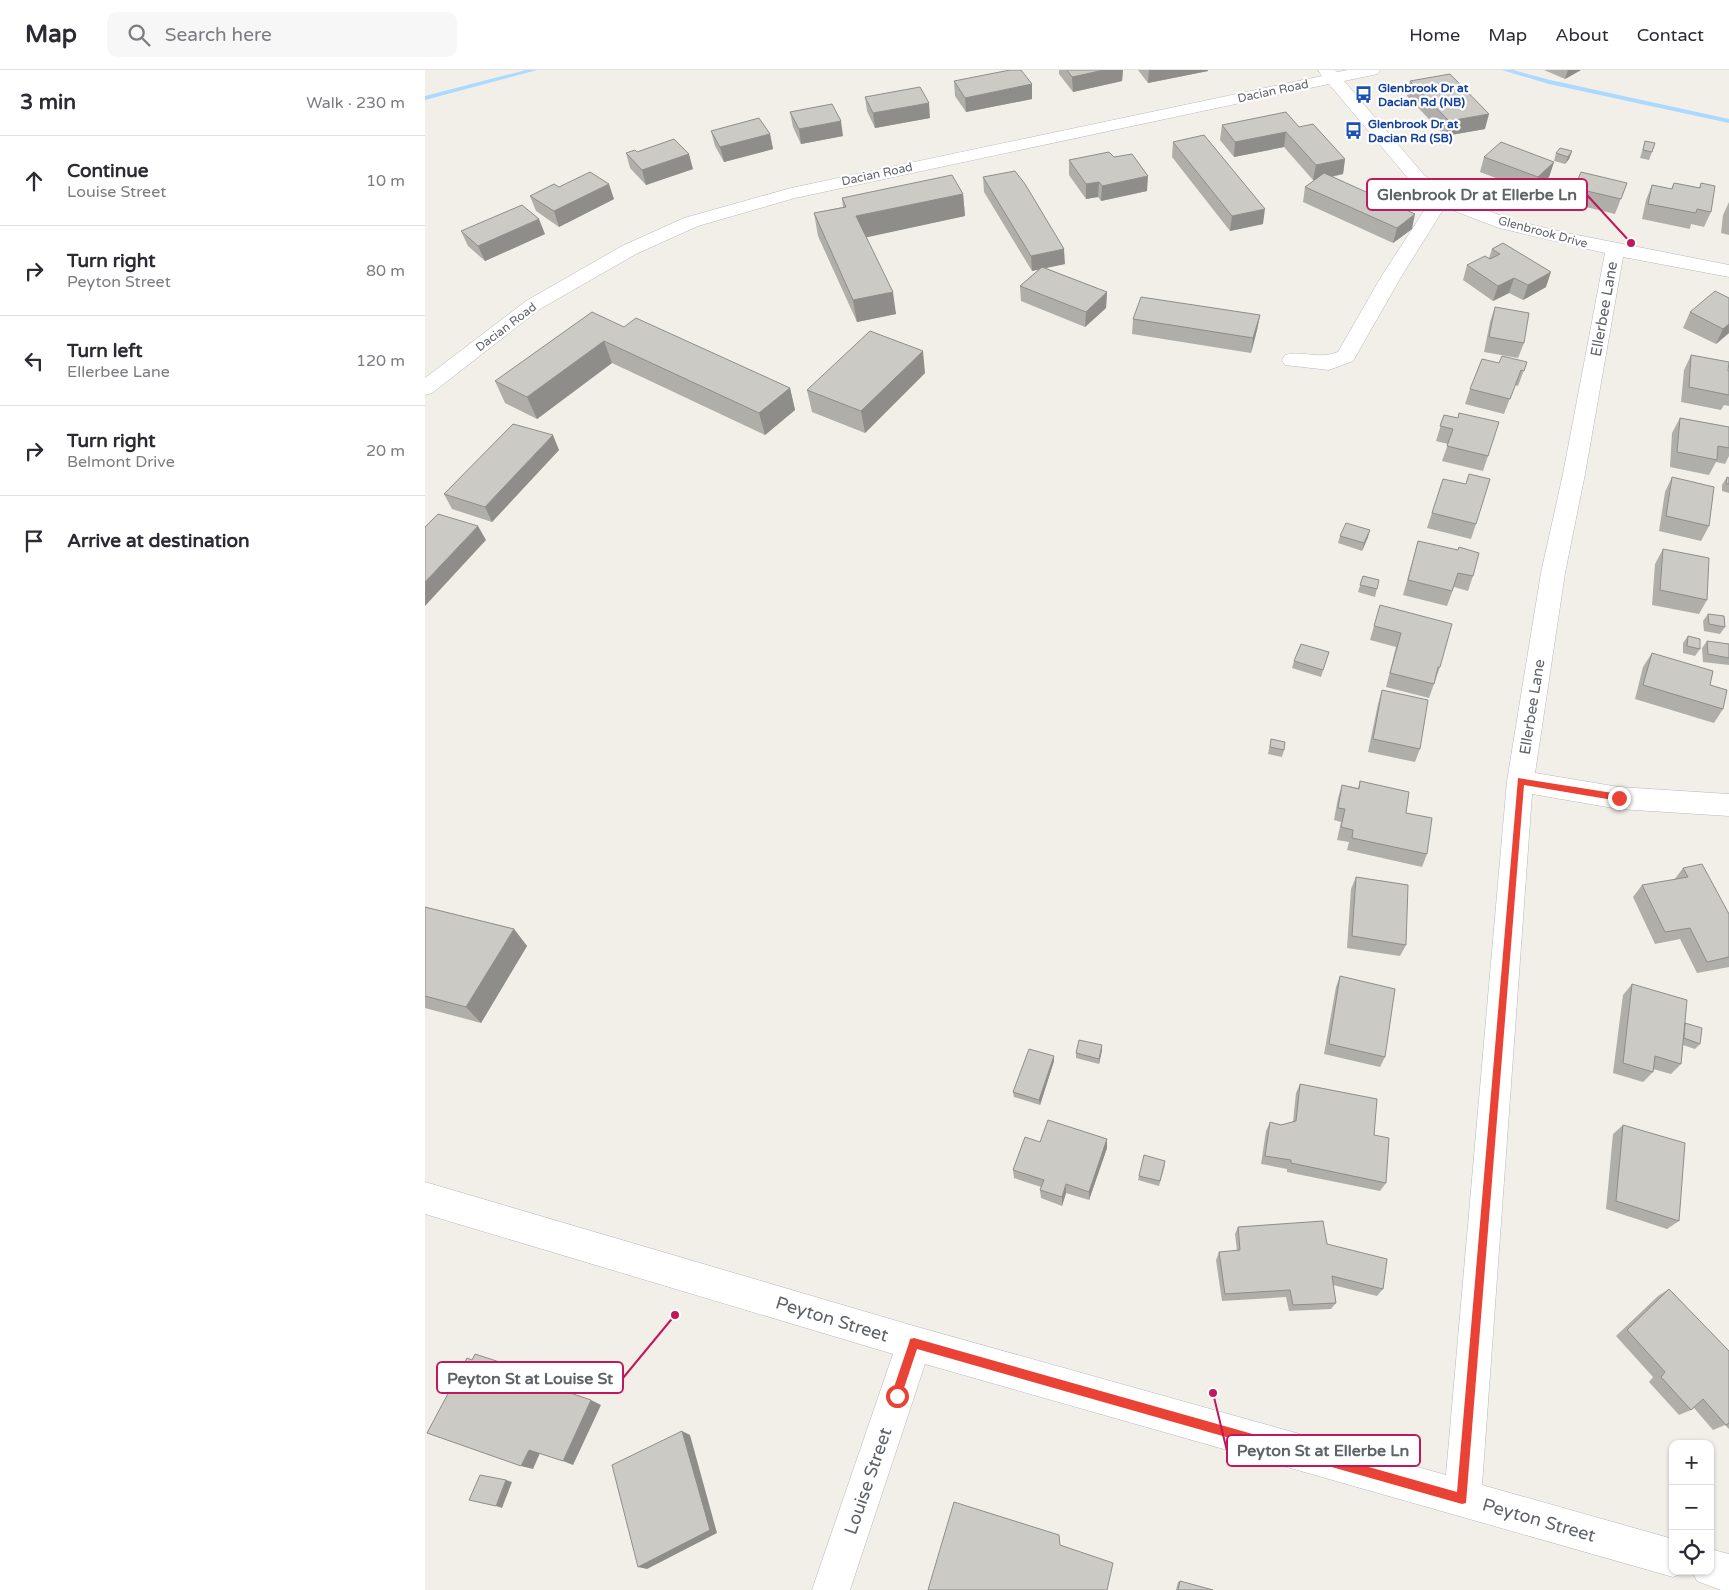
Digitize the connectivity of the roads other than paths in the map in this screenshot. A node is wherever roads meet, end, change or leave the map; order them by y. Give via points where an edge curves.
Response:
1 (1372, 70) edge
2 (1329, 74) edge
3 (1443, 195) junction
4 (1615, 250) junction
5 (1729, 271) edge
6 (1292, 360) dead end
7 (425, 388) edge
8 (1520, 781) junction
9 (1729, 805) edge
10 (425, 1198) edge
11 (914, 1343) junction
12 (1462, 1499) junction
13 (1669, 1557) edge
14 (1714, 1569) edge
15 (1729, 1573) edge
16 (831, 1590) edge

1 - 2 street, Dacian Road
2 - 3 street, Glenbrook Drive via 1418,179
2 - 7 street, Dacian Road via 791,193 691,222 629,250 533,305
3 - 4 street, Glenbrook Drive via 1459,206 1507,224
3 - 6 street via 1346,356 1329,363
4 - 5 street, Glenbrook Drive
4 - 8 street, Ellerbee Lane via 1553,573
8 - 9 street via 1619,798
8 - 12 street, Ellerbee Lane
10 - 11 street, Peyton Street
11 - 12 street, Peyton Street
11 - 16 street, Louise Street
12 - 13 street, Peyton Street
14 - 15 street

